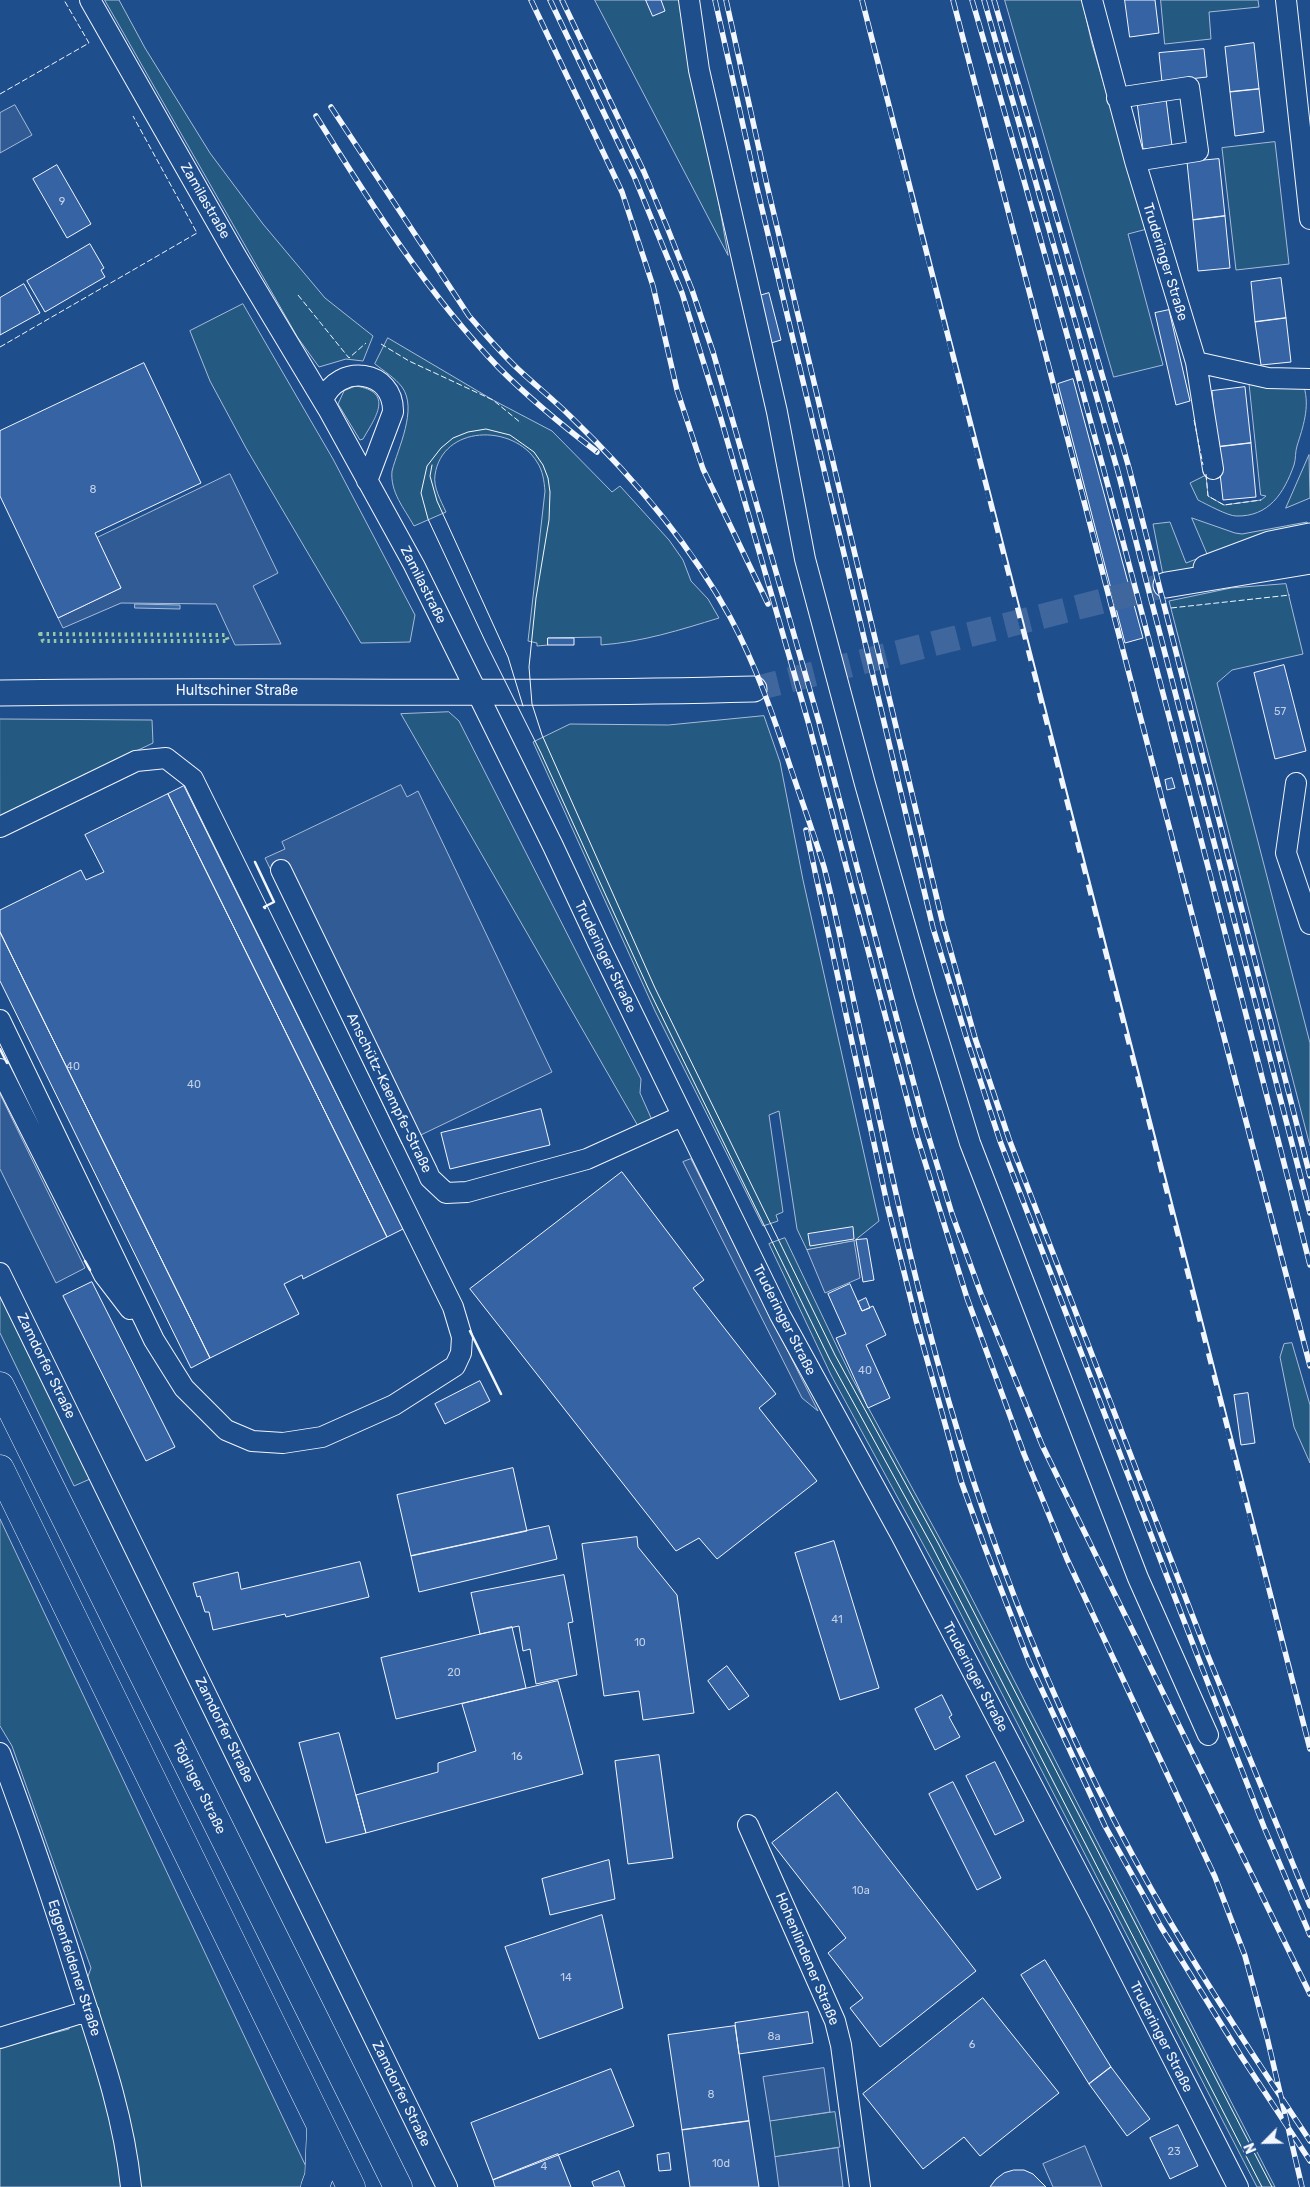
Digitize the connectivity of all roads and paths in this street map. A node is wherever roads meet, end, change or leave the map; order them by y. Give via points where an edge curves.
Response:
1 (90, 0) edge
2 (689, 0) edge
3 (1092, 0) edge
4 (1286, 0) edge
5 (1117, 98) junction
6 (1135, 161) junction
7 (1310, 219) edge
8 (1196, 362) junction
9 (1310, 379) edge
10 (323, 400) junction
11 (1213, 469) dead end
12 (367, 481) junction
13 (1310, 536) edge
14 (1310, 561) edge
15 (754, 689) tunnel mouth
16 (475, 692) junction
17 (0, 693) edge
18 (1296, 784) dead end
19 (0, 827) edge
20 (281, 870) dead end
21 (1310, 924) edge
22 (0, 1020) edge
23 (0, 1069) edge
24 (6, 1098) edge
25 (682, 1116) junction
26 (0, 1274) edge
27 (154, 1340) junction
28 (0, 1386) edge
29 (0, 1469) edge
30 (1208, 1735) dead end
31 (0, 1753) edge
32 (748, 1825) dead end
33 (89, 2013) junction
34 (0, 2038) edge
35 (322, 2126) junction
36 (131, 2187) edge
37 (315, 2187) edge
38 (351, 2187) edge
39 (398, 2187) edge
40 (447, 2187) edge
41 (860, 2187) edge
42 (1238, 2187) edge

1 - 10 street, Zamilastraße via 236,256
2 - 30 street via 699,70 777,412 805,559 926,996 970,1143 1138,1578
3 - 5 street, Truderinger Straße
4 - 7 street
5 - 6 street, Truderinger Straße
5 - 6 street via 1189,87 1198,151
6 - 8 street, Truderinger Straße
8 - 9 street via 1268,378
8 - 11 street, Truderinger Straße
10 - 12 street, Zamilastraße
10 - 12 street via 329,388 344,378 367,377 388,390 393,412
12 - 16 street, Zamilastraße via 414,565
13 - 14 main road via 1270,544 1172,583
15 - 16 main road
16 - 17 main road, Hultschiner Straße
16 - 25 street, Truderinger Straße via 553,846
18 - 21 street via 1286,853
19 - 27 street via 136,761 166,758 193,779 454,1307 462,1337 455,1366 394,1405 322,1438 283,1442 252,1441 226,1430 184,1388
20 - 25 street, Anschütz-Kaempfe-Straße via 426,1171 446,1193 467,1192 587,1159
22 - 27 street
23 - 24 street
24 - 27 street via 104,1275
25 - 42 street, Truderinger Straße via 780,1315 942,1614
26 - 40 street, Zamdorfer Straße
28 - 39 highway, Töginger Straße
29 - 35 highway
31 - 33 street, Eggenfeldener Straße
32 - 41 street, Hohenlindener Straße via 835,2021 844,2062
33 - 34 street
33 - 36 street, Eggenfeldener Straße via 122,2125
35 - 37 highway via 319,2176
35 - 38 highway

